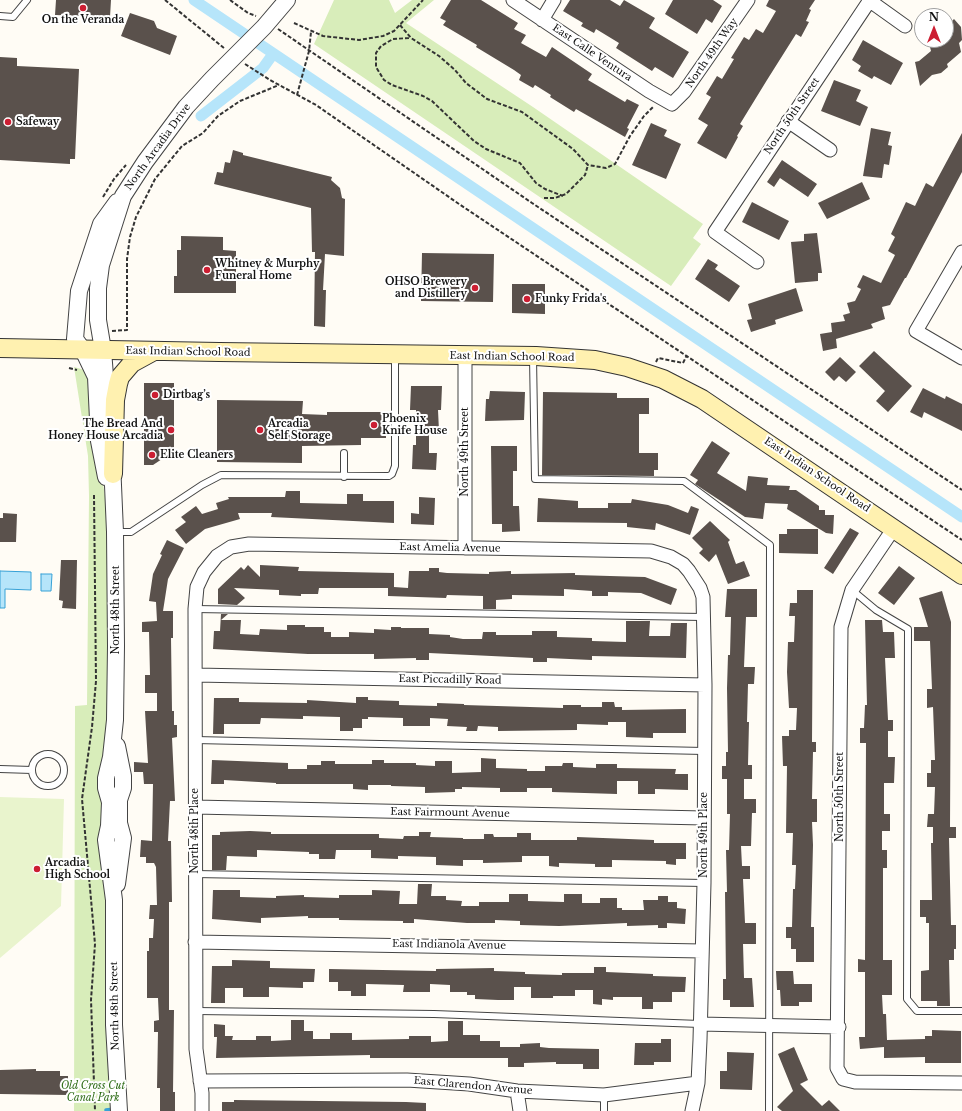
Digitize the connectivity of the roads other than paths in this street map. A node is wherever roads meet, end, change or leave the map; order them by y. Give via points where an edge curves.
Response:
1 (27, 0) edge
2 (287, 0) edge
3 (513, 0) edge
4 (554, 0) edge
5 (748, 0) edge
6 (870, 1) edge
7 (0, 16) edge
8 (542, 20) junction
9 (905, 26) dead end
10 (672, 104) joint
11 (788, 121) junction
12 (830, 150) dead end
13 (123, 196) junction
14 (962, 252) edge
15 (757, 262) dead end
16 (109, 344) junction
17 (0, 348) edge
18 (83, 350) junction
19 (154, 351) junction
20 (395, 355) junction
21 (465, 355) junction
22 (533, 356) junction
23 (962, 358) edge
24 (344, 453) dead end
25 (113, 474) junction
26 (344, 477) junction
27 (113, 500) junction
28 (894, 528) junction
29 (115, 532) junction
30 (465, 548) junction
31 (217, 556) joint
32 (682, 564) joint
33 (962, 575) edge
34 (852, 590) junction
35 (195, 609) junction
36 (703, 617) junction
37 (196, 675) junction
38 (705, 685) junction
39 (195, 740) junction
40 (704, 750) junction
41 (0, 769) edge
42 (32, 770) junction
43 (195, 807) junction
44 (704, 818) junction
45 (195, 874) junction
46 (704, 883) junction
47 (195, 942) junction
48 (702, 951) junction
49 (196, 1011) junction
50 (962, 1011) edge
51 (700, 1024) junction
52 (770, 1027) junction
53 (839, 1027) junction
54 (200, 1081) junction
55 (698, 1083) junction
56 (962, 1083) edge
57 (517, 1091) junction
58 (604, 1094) junction
59 (119, 1111) edge
60 (202, 1111) edge
61 (520, 1111) edge
62 (604, 1111) edge
63 (692, 1111) edge
64 (769, 1111) edge

1 - 7 lane via 13,16
2 - 13 street, North Arcadia Drive via 238,56 201,90 176,119
3 - 8 street, East Calle Ventura
4 - 8 street
5 - 10 street, North 49th Way via 684,92
6 - 9 street
6 - 11 street, North 50th Street
8 - 10 street, East Calle Ventura
11 - 12 street
11 - 15 street, North 50th Street via 715,232
13 - 16 street, North Arcadia Drive via 99,276 98,320
13 - 18 street via 101,224 90,262 90,341
14 - 23 street via 916,331
16 - 18 main road, East Indian School Road
16 - 19 main road, East Indian School Road
16 - 25 street, North 48th Street via 109,439
17 - 18 main road, East Indian School Road
18 - 27 street, North 48th Street via 96,377 99,440
19 - 20 main road, East Indian School Road
19 - 25 main road via 132,363 120,377 115,400
20 - 21 main road, East Indian School Road
20 - 26 lane via 395,466 392,474 377,477
21 - 22 main road, East Indian School Road
21 - 30 street, North 49th Street
22 - 28 main road, East Indian School Road via 595,360 650,373 702,399
22 - 52 lane via 535,479 684,481 770,544
24 - 26 lane
25 - 27 street, North 48th Street
26 - 29 lane via 221,475 131,532
27 - 29 street, North 48th Street
28 - 33 main road, East Indian School Road
28 - 34 street, North 50th Street
29 - 59 street, North 48th Street via 115,720 118,758 123,776 119,800 122,856 114,900 114,1025
30 - 31 street, East Amelia Avenue via 249,544 231,547
30 - 32 street, East Amelia Avenue via 651,551 661,553
31 - 35 street, North 48th Place via 204,572 197,587
32 - 36 street, North 49th Place via 700,588 703,597
34 - 50 lane via 876,610 908,629 907,999 917,1011
34 - 53 street, North 50th Street via 841,627
35 - 36 lane
35 - 37 street, North 48th Place
36 - 38 street, North 49th Place
37 - 38 street, East Piccadilly Road
37 - 39 street, North 48th Place
38 - 40 street, North 49th Place
39 - 40 lane
39 - 43 street, North 48th Place
40 - 44 street, North 49th Place
41 - 42 lane
42 - 42 lane via 36,760 45,754 60,759 64,768 62,778 49,786 36,780
43 - 44 street, East Fairmount Avenue
43 - 45 street, North 48th Place
44 - 46 street, North 49th Place
45 - 46 lane
45 - 47 street, North 48th Place
46 - 48 street, North 49th Place
47 - 48 street, East Indianola Avenue
47 - 49 street, North 48th Place
48 - 51 street, North 49th Place
49 - 51 lane via 434,1014
49 - 54 street, North 48th Place via 196,1049
51 - 52 street
51 - 55 street, North 49th Place
52 - 53 street
52 - 64 lane
53 - 56 street, North 50th Street via 837,1068 843,1079 855,1082
54 - 57 street, East Clarendon Avenue via 407,1080 469,1084
54 - 60 street, North 48th Place
55 - 58 street, East Clarendon Avenue
55 - 63 street, North 49th Place
57 - 58 street, East Clarendon Avenue
57 - 61 street
58 - 62 lane

